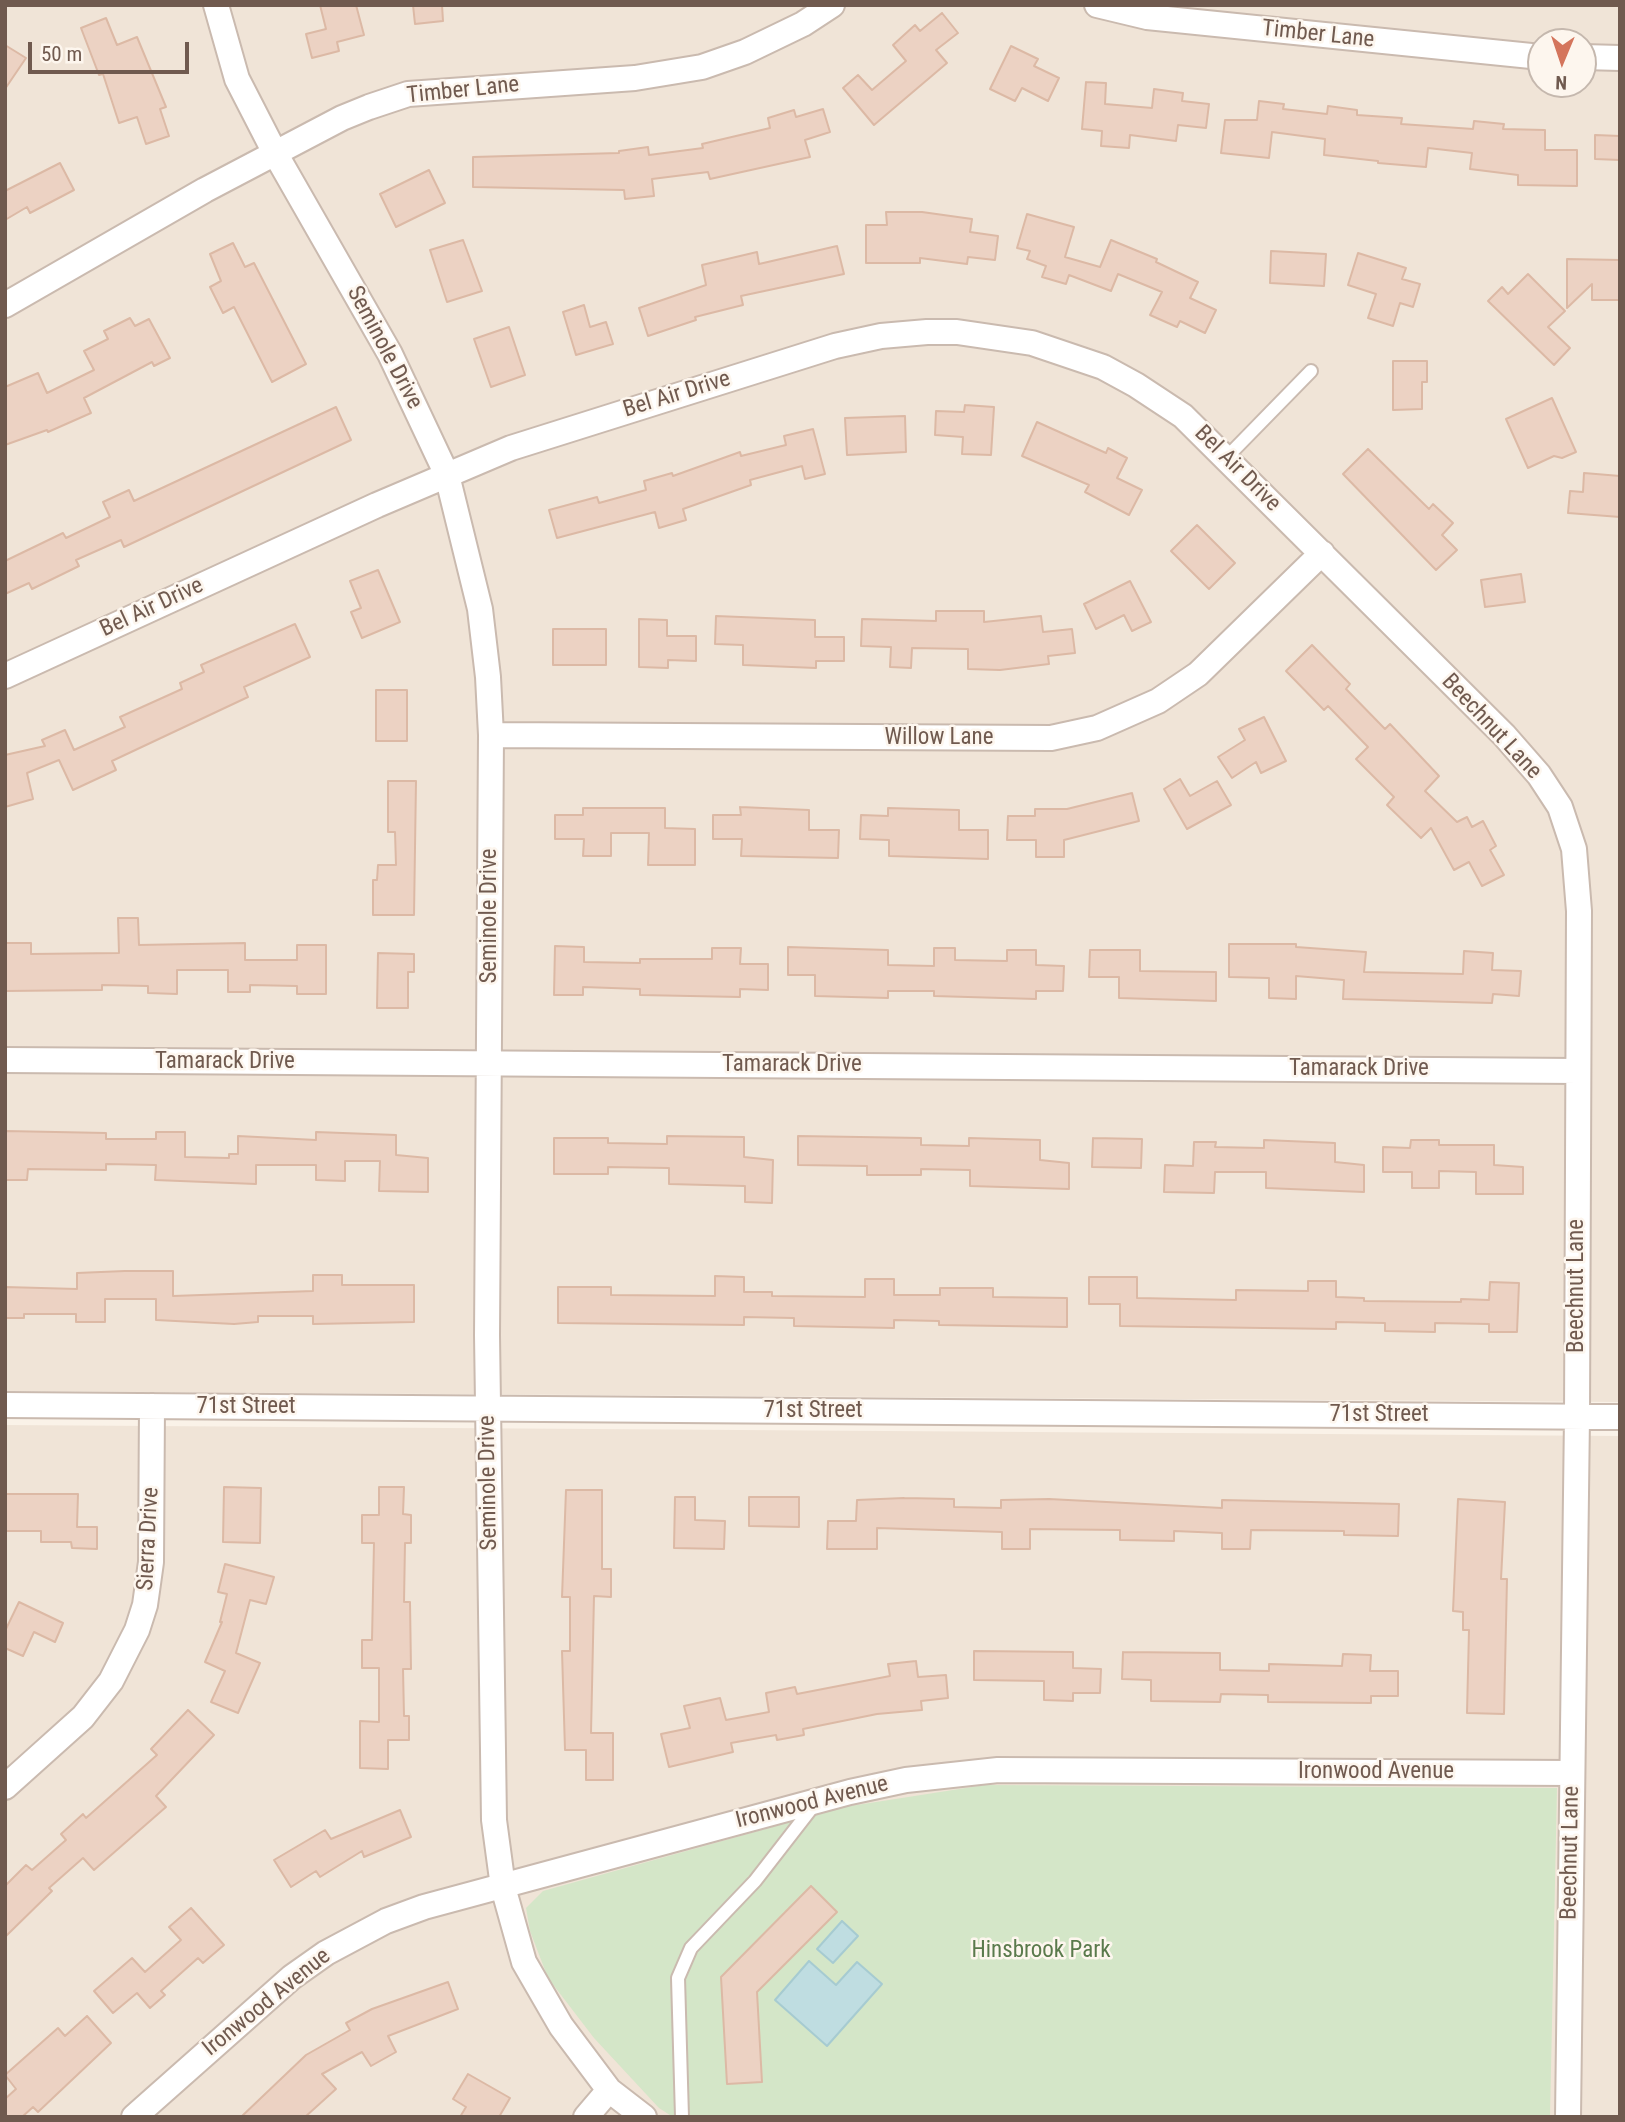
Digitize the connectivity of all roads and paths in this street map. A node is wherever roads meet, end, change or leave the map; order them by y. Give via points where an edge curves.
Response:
1 (216, 5) edge
2 (832, 5) edge
3 (1097, 5) edge
4 (1527, 56) edge
5 (1597, 57) edge
6 (1620, 58) edge
7 (275, 153) junction
8 (5, 305) edge
9 (1311, 371) dead end
10 (1226, 458) junction
11 (447, 475) junction
12 (1322, 553) junction
13 (5, 676) edge
14 (491, 734) junction
15 (5, 1060) edge
16 (489, 1063) junction
17 (1578, 1071) junction
18 (5, 1405) edge
19 (152, 1406) junction
20 (487, 1409) junction
21 (1577, 1416) junction
22 (1620, 1417) edge
23 (1572, 1773) junction
24 (5, 1787) edge
25 (818, 1800) junction
26 (503, 1887) junction
27 (610, 2090) junction
28 (134, 2117) edge
29 (586, 2117) edge
30 (643, 2117) edge
31 (682, 2117) edge
32 (1568, 2117) edge

1 - 7 street, Seminole Drive via 237,79
2 - 7 street, Timber Lane via 756,47 702,67 635,78 408,94 342,118
3 - 4 street, Timber Lane via 1147,17
5 - 6 street
7 - 8 street, Timber Lane
7 - 11 street, Seminole Drive via 390,354
9 - 10 lane
10 - 11 street, Bel Air Drive via 1183,416 1103,367 1032,343 927,332 835,346 511,447
10 - 12 street, Bel Air Drive
11 - 13 street, Bel Air Drive
11 - 14 street, Seminole Drive via 480,609
12 - 14 street, Willow Lane via 1198,674 1158,702 1097,728 1051,738
12 - 17 street, Beechnut Lane via 1504,735 1560,807 1577,875
14 - 16 street, Seminole Drive
15 - 16 street, Tamarack Drive
16 - 17 street, Tamarack Drive
16 - 20 street, Seminole Drive
17 - 21 street, Beechnut Lane
18 - 19 street, 71st Street
19 - 20 street, 71st Street
19 - 24 street, Sierra Drive via 151,1562 137,1630 111,1681 83,1717
20 - 21 street, 71st Street
20 - 26 street, Seminole Drive via 494,1820
21 - 22 street, 71st Street
21 - 23 street, Beechnut Lane
23 - 25 street, Ironwood Avenue via 998,1770 906,1780
23 - 32 street, Beechnut Lane
25 - 26 street, Ironwood Avenue
25 - 31 lane via 755,1881 691,1948 678,1978
26 - 27 street, Seminole Drive via 524,1962
26 - 28 street, Ironwood Avenue via 386,1921 326,1953 242,2019
27 - 29 street
27 - 30 street, Seminole Drive

